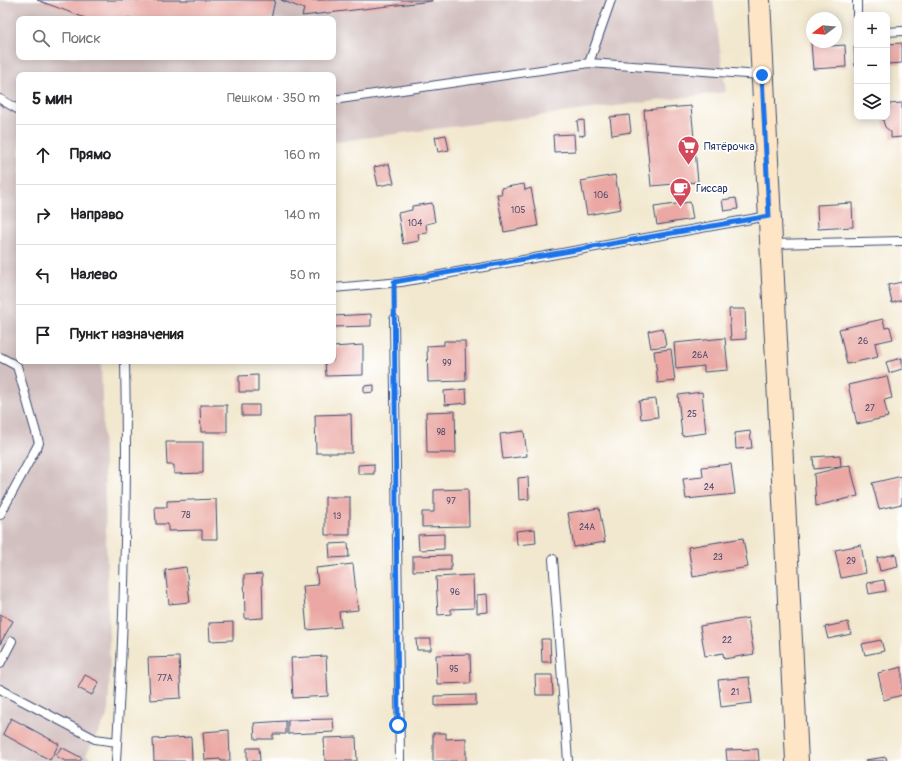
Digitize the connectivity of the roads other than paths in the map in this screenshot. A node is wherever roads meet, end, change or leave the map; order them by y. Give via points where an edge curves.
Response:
1 (611, 0) edge
2 (857, 0) edge
3 (758, 2) edge
4 (857, 12) edge
5 (902, 31) edge
6 (890, 32) edge
7 (589, 63) junction
8 (762, 75) junction
9 (0, 99) edge
10 (336, 100) edge
11 (16, 108) edge
12 (769, 216) junction
13 (902, 241) edge
14 (771, 244) junction
15 (336, 288) edge
16 (394, 319) road end
17 (0, 356) edge
18 (125, 364) edge
19 (0, 515) edge
20 (553, 559) dead end
21 (12, 641) dead end
22 (0, 664) edge
23 (0, 689) edge
24 (117, 742) junction
25 (116, 761) edge
26 (400, 761) edge
27 (568, 761) edge
28 (797, 761) edge

1 - 7 lane
2 - 4 lane
3 - 8 street
5 - 6 lane
7 - 8 lane
7 - 10 lane
8 - 12 street
9 - 11 lane
12 - 14 street
12 - 15 lane via 394,282
13 - 14 lane
14 - 28 street
16 - 26 lane
17 - 19 lane via 17,366 39,444
18 - 24 lane via 127,460 122,661
20 - 27 lane
21 - 22 lane
23 - 24 lane via 95,739
24 - 25 lane

